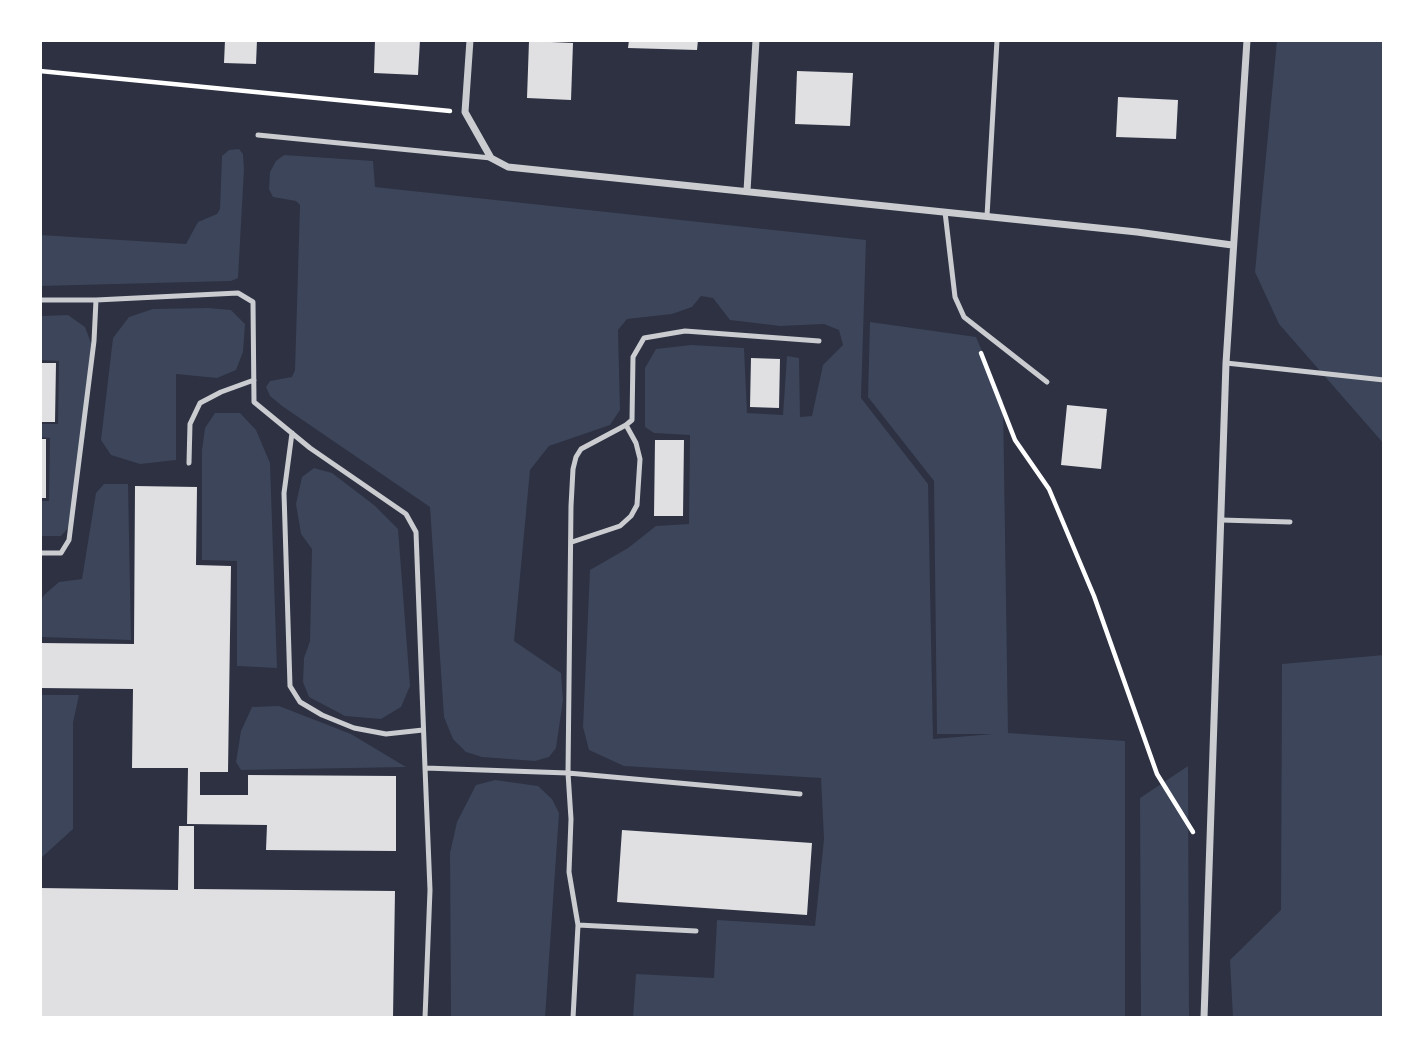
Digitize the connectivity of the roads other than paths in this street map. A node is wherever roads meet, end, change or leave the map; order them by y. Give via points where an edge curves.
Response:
1 (470, 40) edge
2 (756, 40) edge
3 (998, 40) edge
4 (1247, 40) edge
5 (258, 135) dead end
6 (491, 158) junction
7 (747, 191) junction
8 (945, 212) junction
9 (987, 216) junction
10 (1232, 244) junction
11 (40, 300) edge
12 (96, 300) junction
13 (819, 341) dead end
14 (1226, 363) junction
15 (254, 380) junction
16 (1384, 380) edge
17 (1047, 382) dead end
18 (626, 425) junction
19 (292, 433) junction
20 (189, 463) dead end
21 (1221, 520) junction
22 (1290, 522) dead end
23 (572, 542) junction
24 (40, 553) edge
25 (423, 730) junction
26 (425, 768) junction
27 (568, 774) junction
28 (800, 794) dead end
29 (578, 925) junction
30 (696, 931) dead end
31 (425, 1018) edge
32 (573, 1018) edge
33 (1205, 1018) edge

1 - 6 street via 465,112
2 - 7 street
3 - 9 lane
4 - 10 street
5 - 6 lane
6 - 7 street via 508,167
7 - 8 street
8 - 9 street
8 - 17 lane via 955,297 964,317
9 - 10 street
10 - 14 street
11 - 12 lane
12 - 15 lane via 245,296 253,302
12 - 24 lane via 69,540 61,553
13 - 18 lane via 685,331 644,338 634,357 632,420
14 - 16 lane
14 - 21 street
15 - 19 lane via 254,402
15 - 20 lane via 200,403 190,424
18 - 23 lane via 581,449 576,457
18 - 23 lane via 640,459 637,505 620,526
19 - 25 lane via 406,514 416,532
19 - 25 lane via 284,493 290,687 300,702 354,728 386,734
21 - 22 lane
21 - 33 street
23 - 27 lane
25 - 26 lane
26 - 27 lane
26 - 31 lane via 430,890
27 - 28 lane
27 - 29 lane via 569,872
29 - 30 lane
29 - 32 lane

